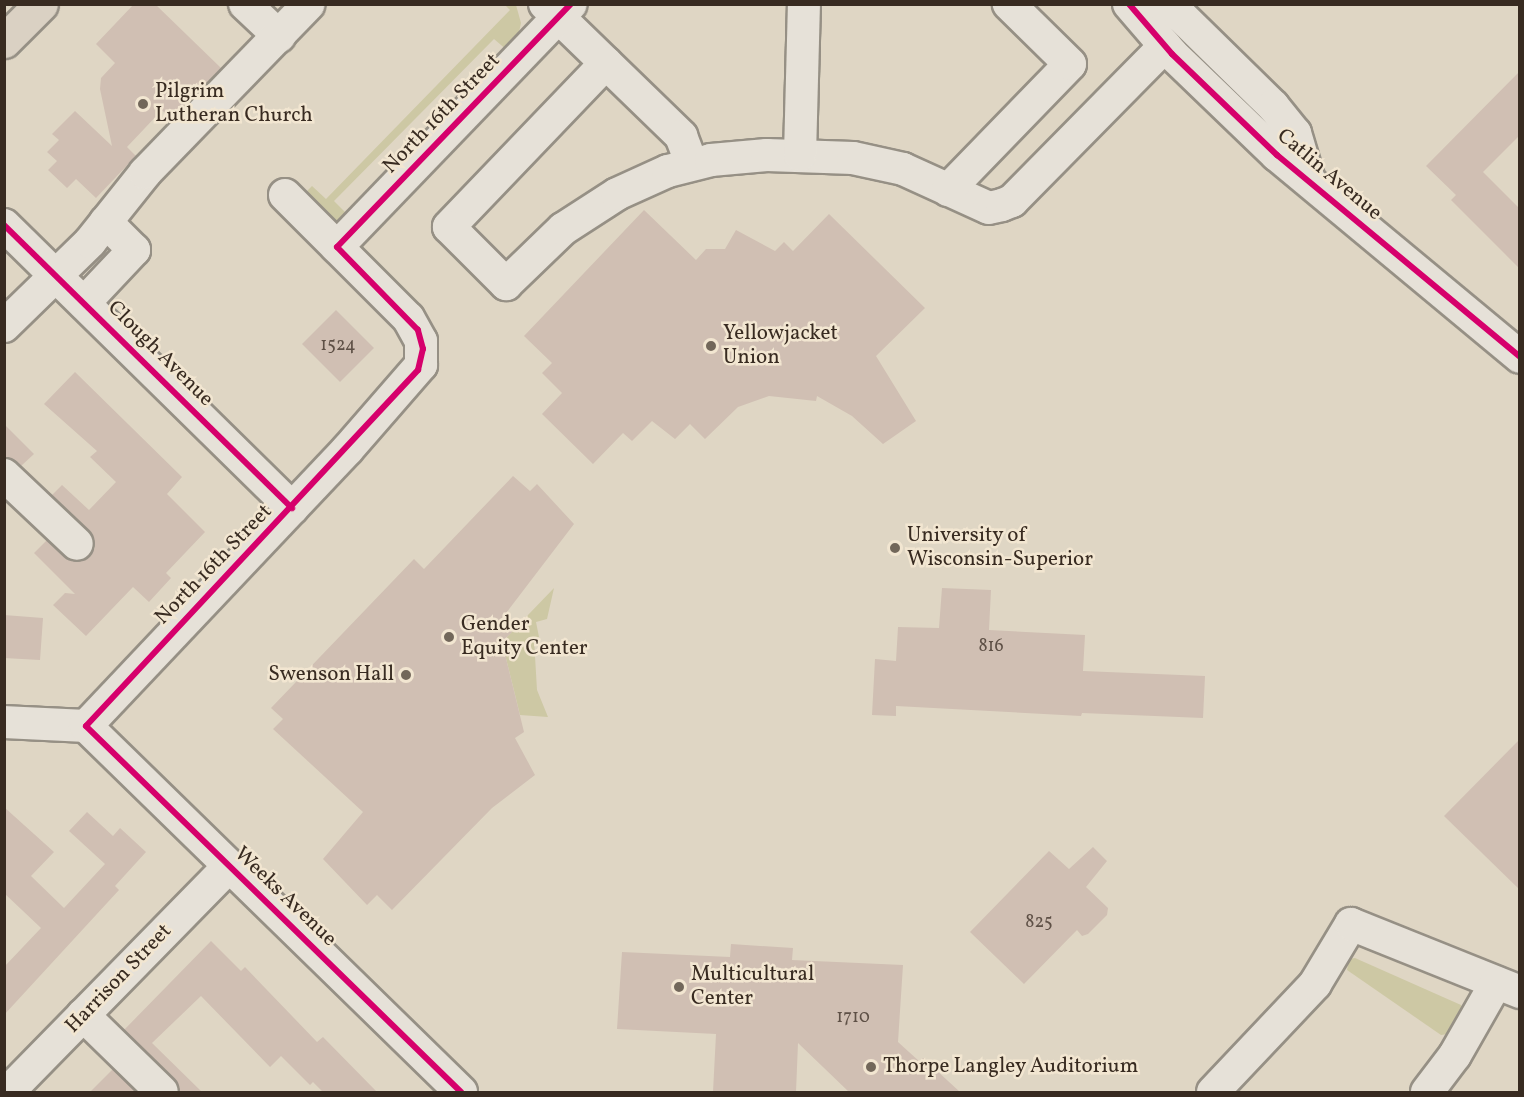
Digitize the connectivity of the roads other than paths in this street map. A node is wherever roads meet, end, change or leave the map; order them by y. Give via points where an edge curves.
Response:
1 (41, 4) edge
2 (245, 4) edge
3 (309, 4) edge
4 (804, 4) edge
5 (1010, 4) edge
6 (1129, 4) edge
7 (1161, 4) edge
8 (558, 9) edge
9 (279, 36) junction
10 (4, 41) edge
11 (1165, 46) junction
12 (606, 63) junction
13 (800, 155) junction
14 (692, 164) junction
15 (1308, 180) junction
16 (948, 190) junction
17 (285, 195) dead end
18 (106, 222) junction
19 (4, 225) edge
20 (338, 247) junction
21 (56, 275) junction
22 (84, 303) junction
23 (4, 326) edge
24 (1520, 357) edge
25 (4, 475) edge
26 (292, 508) junction
27 (77, 544) dead end
28 (4, 722) edge
29 (86, 726) junction
30 (229, 866) junction
31 (1508, 988) edge
32 (83, 1015) junction
33 (8, 1092) edge
34 (162, 1092) edge
35 (461, 1092) edge
36 (1213, 1092) edge
37 (1426, 1092) edge

1 - 10 highway
2 - 9 street
3 - 9 street
4 - 13 street
5 - 16 street via 1070,64
6 - 11 street, Catlin Avenue
7 - 15 street via 1181,16 1273,106 1295,133
8 - 12 street
8 - 20 street, North 16th Street
9 - 18 street via 139,180
11 - 15 street, Catlin Avenue
11 - 16 street via 1012,201 989,208
12 - 14 street via 681,136
12 - 14 street via 449,227 506,284 550,240 586,213 617,194
13 - 14 street via 751,156
13 - 16 street via 844,156 885,164
15 - 24 street, Catlin Avenue
17 - 20 street
18 - 21 street
18 - 22 street via 134,250
19 - 21 street, Clough Avenue
20 - 26 street, North 16th Street via 418,330 423,355 415,374
21 - 22 street, Clough Avenue
21 - 23 street
22 - 26 street, Clough Avenue
25 - 27 street
26 - 29 street, North 16th Street
28 - 29 street
29 - 30 street, Weeks Avenue
30 - 32 street, Harrison Street
30 - 35 street, Weeks Avenue
31 - 36 street via 1351,924 1315,984
31 - 37 street
32 - 33 street, Harrison Street
32 - 34 street

